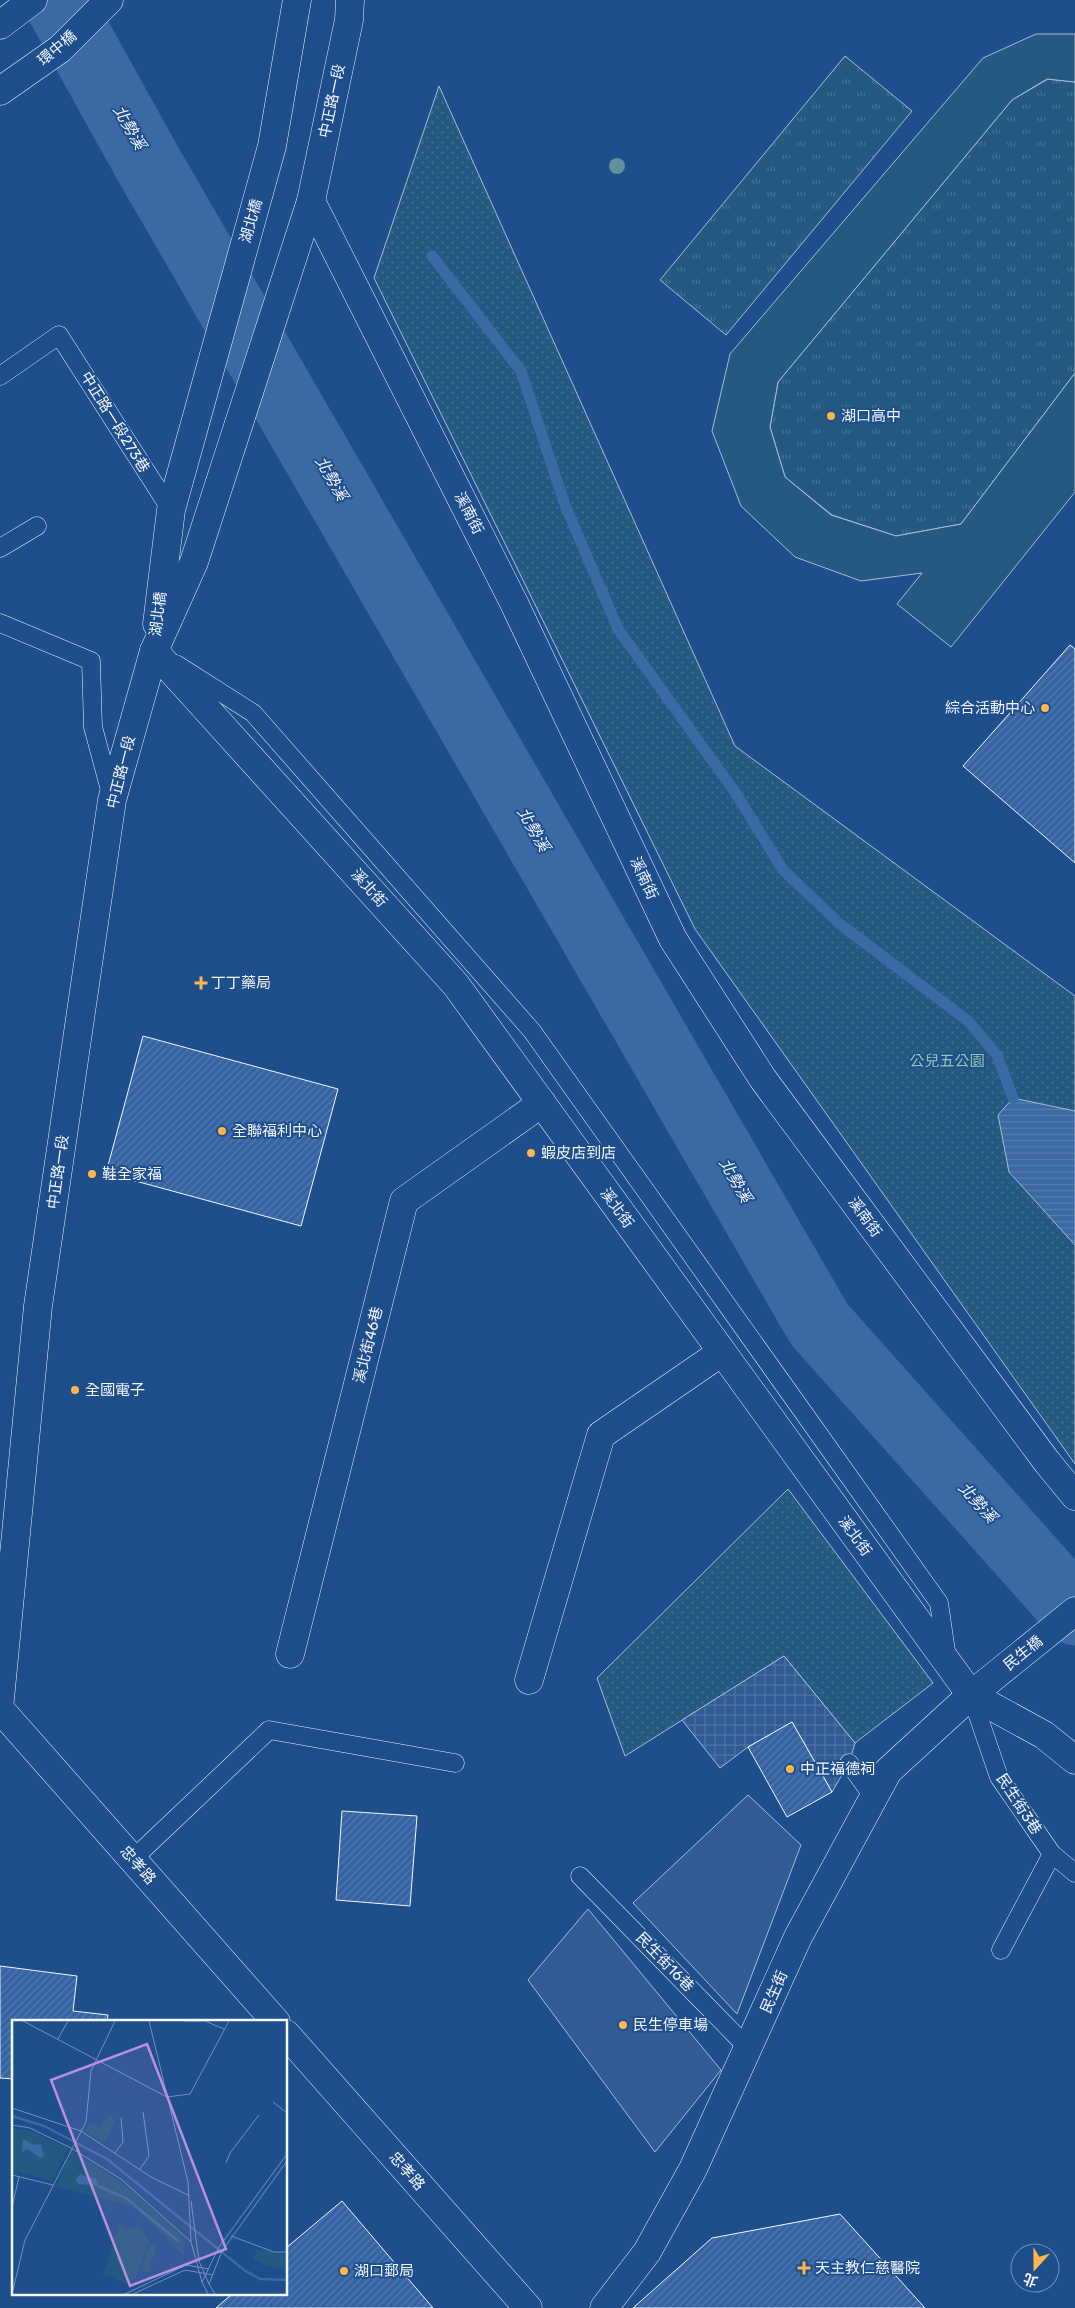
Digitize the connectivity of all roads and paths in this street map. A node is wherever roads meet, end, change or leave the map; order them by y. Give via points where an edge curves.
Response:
1 (33, 0) edge
2 (109, 0) edge
3 (297, 0) edge
4 (350, 0) edge
5 (0, 26) edge
6 (0, 91) edge
7 (311, 201) junction
8 (0, 376) edge
9 (171, 510) junction
10 (37, 526) dead end
11 (0, 548) edge
12 (0, 623) edge
13 (154, 651) junction
14 (112, 800) junction
15 (542, 1103) junction
16 (722, 1352) junction
17 (1075, 1496) edge
18 (1075, 1611) edge
19 (290, 1654) dead end
20 (949, 1665) junction
21 (529, 1680) dead end
22 (971, 1695) junction
23 (0, 1699) edge
24 (0, 1709) edge
25 (1075, 1760) edge
26 (455, 1763) dead end
27 (850, 1763) dead end
28 (874, 1798) junction
29 (1052, 1854) junction
30 (133, 1859) junction
31 (1075, 1873) edge
32 (580, 1876) dead end
33 (1001, 1950) dead end
34 (274, 2020) edge
35 (288, 2036) edge
36 (749, 2049) junction
37 (528, 2308) edge
38 (604, 2308) edge

1 - 5 street
2 - 6 street, 環中橋 via 60,49
3 - 9 street, 湖北橋 via 272,146
4 - 7 street, 中正路一段 via 349,20
7 - 13 street, 湖北橋 via 194,562
7 - 17 street, 溪南街 via 514,603 673,939 763,1079
8 - 9 lane, 中正路一段273巷 via 60,334
9 - 13 street, 湖北橋
10 - 11 lane
12 - 14 lane via 91,661 93,727
13 - 14 street, 中正路一段
13 - 15 street, 溪北街 via 456,985
13 - 20 lane via 253,713 532,1031 939,1604
14 - 23 street, 中正路一段 via 38,1306
15 - 16 street, 溪北街
15 - 19 street, 溪北街46巷 via 404,1200
16 - 20 street, 溪北街
16 - 21 street via 601,1435
18 - 22 street, 民生橋
20 - 22 street, 溪北街
22 - 25 street, 溪北街 via 1044,1735
22 - 28 street, 民生街 via 888,1771
22 - 29 lane, 民生街3巷 via 999,1777
24 - 30 street, 忠孝路
26 - 30 lane via 269,1730
27 - 28 lane
28 - 36 street, 民生街 via 798,1937
29 - 31 lane, 民生街3巷
29 - 33 lane
30 - 34 street, 忠孝路
32 - 36 lane, 民生街16巷
35 - 37 street, 忠孝路
36 - 38 street, 民生街 via 693,2169 647,2252

